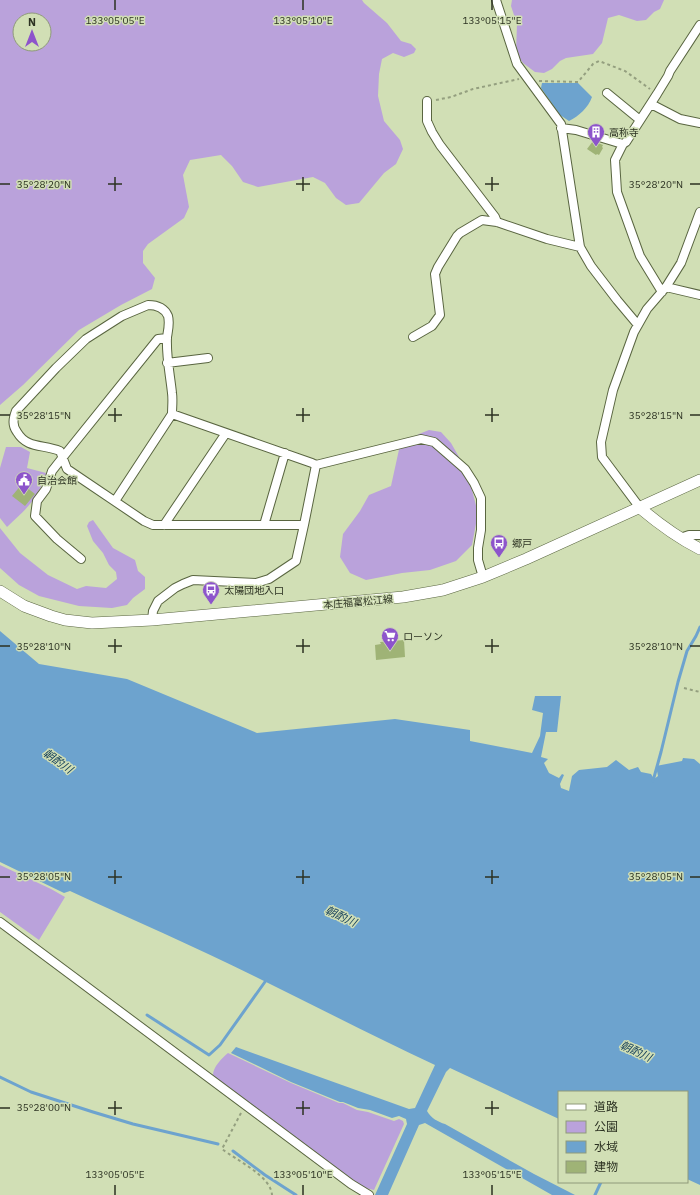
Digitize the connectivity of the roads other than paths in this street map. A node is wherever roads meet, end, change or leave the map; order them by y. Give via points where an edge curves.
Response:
1 (496, 0) edge
2 (700, 25) edge
3 (607, 93) dead end
4 (427, 101) road end
5 (651, 104) junction
6 (640, 120) junction
7 (700, 123) edge
8 (561, 128) junction
9 (623, 144) junction
10 (700, 212) edge
11 (497, 222) junction
12 (580, 247) junction
13 (664, 290) junction
14 (700, 295) edge
15 (638, 325) junction
16 (413, 337) dead end
17 (167, 338) junction
18 (208, 358) dead end
19 (167, 363) junction
20 (172, 414) junction
21 (226, 433) junction
22 (285, 453) junction
23 (63, 457) junction
24 (316, 465) junction
25 (700, 480) edge
26 (115, 501) junction
27 (640, 508) junction
28 (164, 525) junction
29 (264, 525) junction
30 (304, 525) junction
31 (700, 535) edge
32 (680, 538) junction
33 (700, 549) edge
34 (81, 559) dead end
35 (482, 577) junction
36 (0, 591) edge
37 (152, 620) junction
38 (0, 922) edge
39 (369, 1195) edge

1 - 8 street via 517,64 561,124
2 - 5 street
3 - 6 street
4 - 11 street via 427,121 432,132
5 - 6 street
5 - 7 street via 680,119
6 - 9 street
8 - 9 street
8 - 12 street
9 - 13 street via 615,160 617,192 640,256
10 - 13 street via 681,263
11 - 12 street
11 - 16 street via 482,220 457,236 436,274 440,314 432,326
12 - 15 street via 591,266
13 - 14 street
13 - 15 street via 647,309
15 - 27 street via 613,390 601,442 602,457
17 - 19 street
17 - 23 street via 158,339
17 - 23 street via 169,320 161,307 148,305 122,316 86,339 16,411 13,419 21,439 29,444 60,451
18 - 19 street
19 - 20 street
20 - 21 street
20 - 26 street
21 - 22 street
21 - 28 street
22 - 24 street
22 - 29 street
23 - 26 street via 68,469
23 - 34 street via 52,471 46,489 37,501 35,516 57,540
24 - 30 street
24 - 35 street via 420,439 434,442 465,469 481,498 478,560
25 - 27 main road, 本庄福富松江線
26 - 28 street via 144,521 153,525
27 - 32 main road
27 - 35 main road, 本庄福富松江線
28 - 29 street
29 - 30 street
30 - 37 street via 296,561 269,579 256,583 193,580 175,588 158,602
31 - 32 street
32 - 33 main road
35 - 37 main road, 本庄福富松江線 via 443,590 403,597
36 - 37 main road, 本庄福富松江線 via 24,606 65,620 92,623
38 - 39 street

